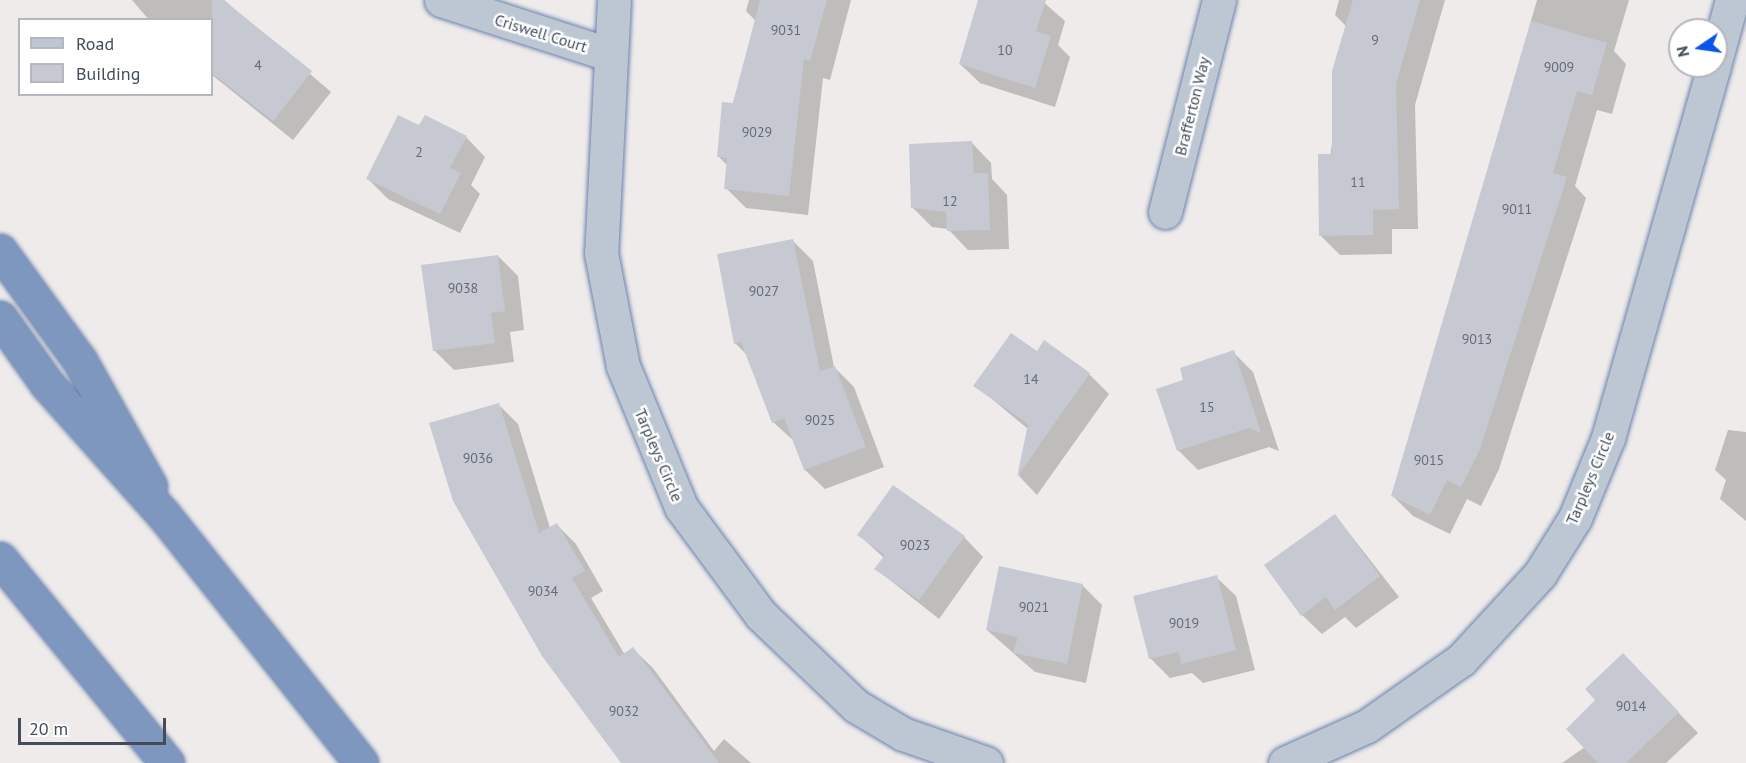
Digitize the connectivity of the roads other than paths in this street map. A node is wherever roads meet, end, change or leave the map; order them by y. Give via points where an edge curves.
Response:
1 (441, 0) edge
2 (614, 0) edge
3 (1219, 0) edge
4 (1732, 0) edge
5 (1727, 18) edge
6 (608, 54) junction
7 (1711, 78) edge
8 (1165, 212) dead end
9 (0, 251) edge
10 (0, 318) edge
11 (164, 514) junction
12 (0, 559) edge
13 (167, 763) edge
14 (361, 763) edge
15 (986, 763) edge
16 (1285, 763) edge

1 - 6 street, Criswell Court
2 - 6 street, Tarpleys Circle
3 - 8 street, Brafferton Way
4 - 5 street
6 - 15 street, Tarpleys Circle via 601,253 623,366 681,507 761,615 856,706 903,734
7 - 16 street, Tarpleys Circle via 1608,438 1569,527 1540,574 1461,660 1367,726
9 - 11 highway via 120,424
10 - 11 highway via 93,439
11 - 14 highway
12 - 13 highway

